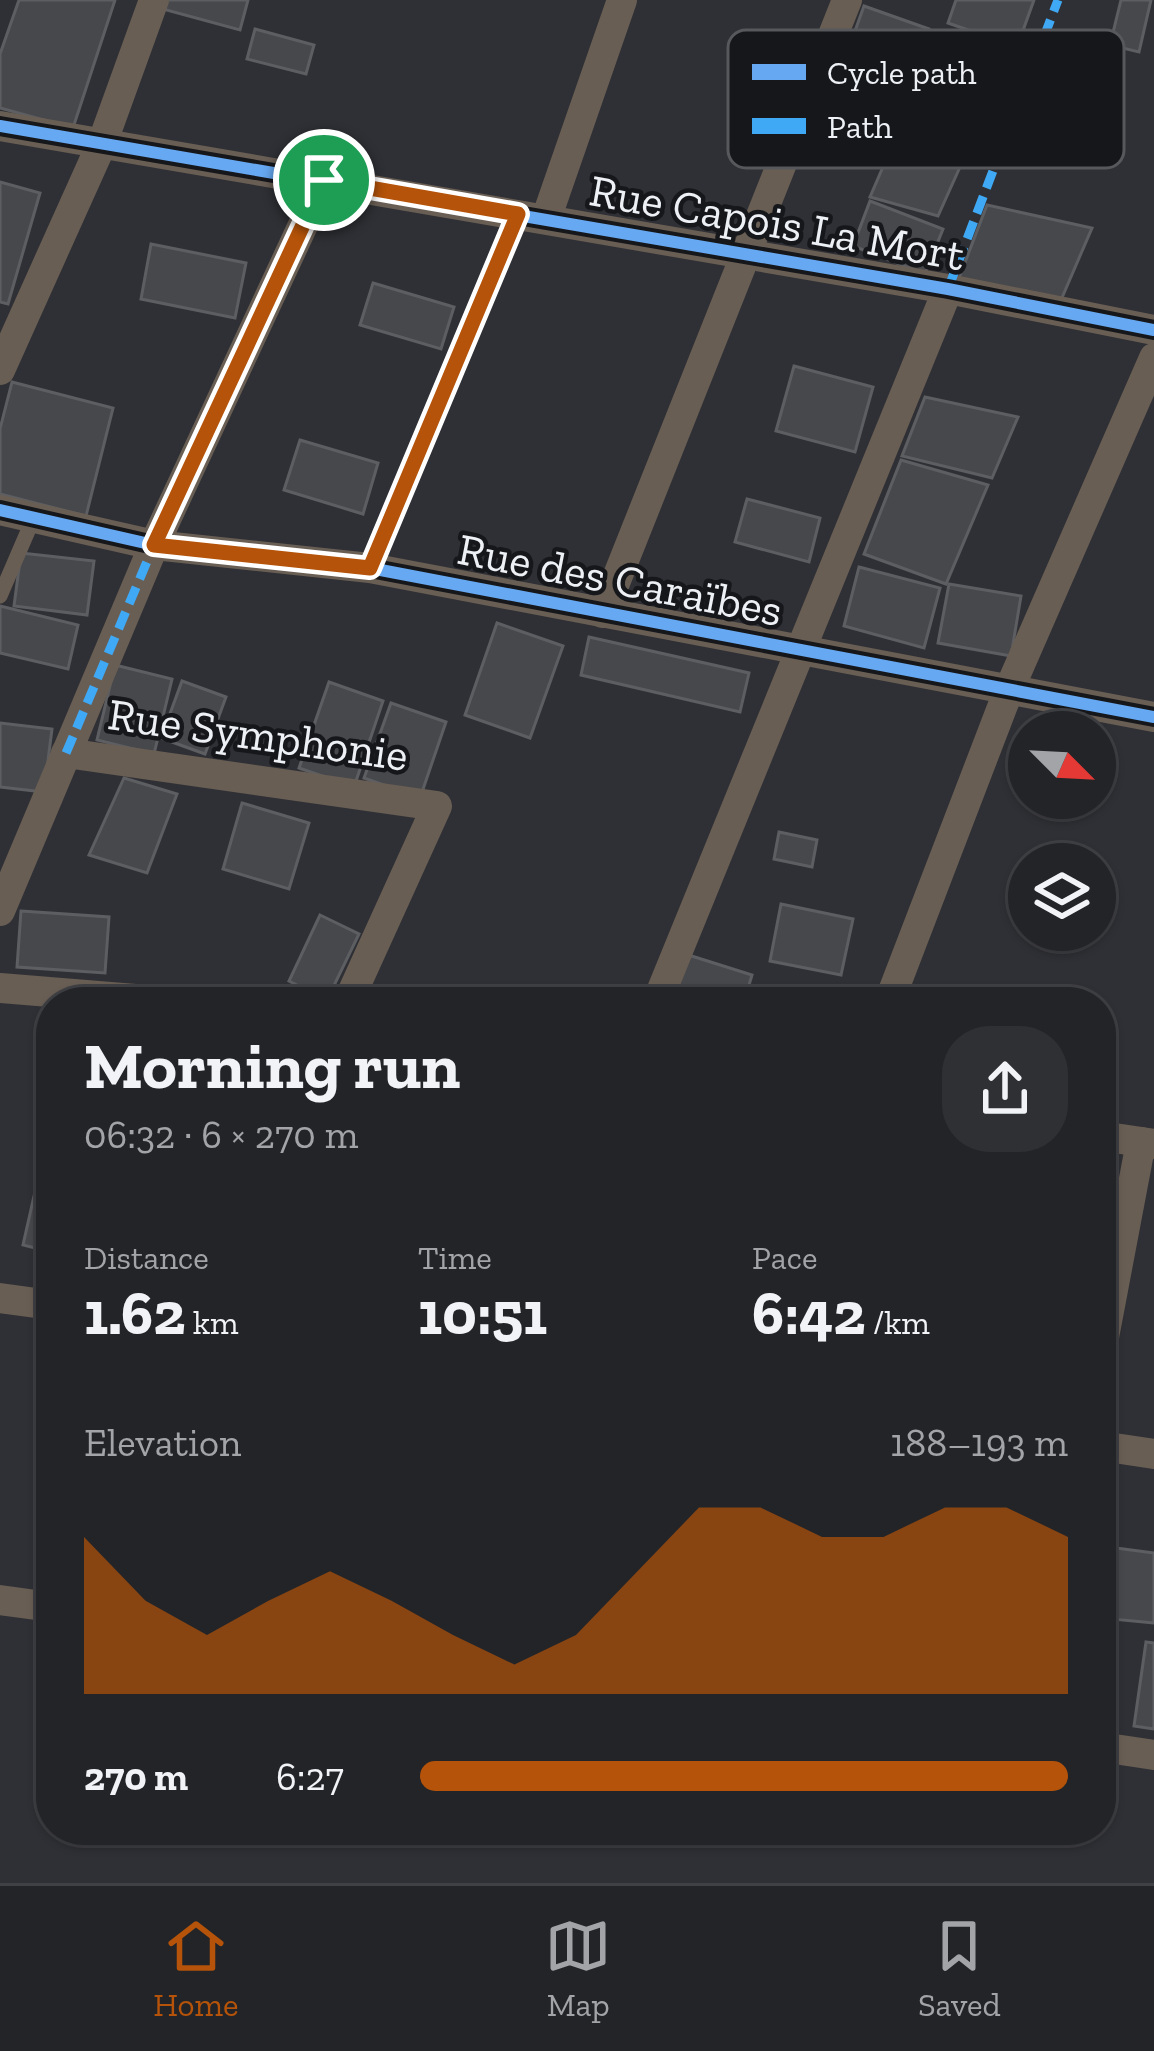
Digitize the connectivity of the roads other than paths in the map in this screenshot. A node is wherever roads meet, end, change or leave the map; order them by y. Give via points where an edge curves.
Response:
1 (154, 0) edge
2 (622, 0) edge
3 (847, 0) edge
4 (835, 30) edge
5 (0, 126) edge
6 (103, 141) junction
7 (780, 168) edge
8 (324, 180) junction
9 (532, 216) junction
10 (745, 254) junction
11 (948, 289) junction
12 (1154, 330) edge
13 (1154, 358) edge
14 (0, 370) edge
15 (0, 510) edge
16 (34, 517) junction
17 (154, 545) junction
18 (370, 568) junction
19 (0, 596) edge
20 (603, 613) junction
21 (797, 651) junction
22 (1008, 692) junction
23 (1154, 717) edge
24 (66, 753) junction
25 (0, 911) edge
26 (355, 987) edge
27 (663, 987) edge
28 (895, 987) edge
29 (0, 988) edge
30 (36, 991) edge
31 (1116, 1138) edge
32 (1147, 1143) edge
33 (1116, 1285) edge
34 (0, 1298) edge
35 (36, 1303) edge
36 (1116, 1448) edge
37 (1154, 1454) edge
38 (0, 1600) edge
39 (36, 1605) edge
40 (1116, 1749) edge
41 (1154, 1755) edge

1 - 6 street
2 - 9 street
3 - 4 street
5 - 6 street, Rue Capois La Mort
6 - 8 street, Rue Capois La Mort
6 - 14 street
7 - 10 street
8 - 9 street, Rue Capois La Mort
8 - 17 street
9 - 10 street, Rue Capois La Mort
9 - 18 lane
10 - 11 street, Rue Capois La Mort
10 - 20 street
11 - 12 street, Rue Capois La Mort
11 - 21 street
13 - 22 street
15 - 16 street, Rue des Caraïbes
16 - 17 street, Rue des Caraïbes
16 - 19 lane
17 - 18 street, Rue des Caraïbes
17 - 24 street
18 - 20 street, Rue des Caraïbes
20 - 21 street, Rue des Caraïbes
21 - 22 street, Rue des Caraïbes
21 - 27 street
22 - 23 street, Rue des Caraïbes
22 - 28 street
24 - 25 street
24 - 26 street, Rue Symphonie via 437,806
29 - 30 street
31 - 32 street
32 - 33 street
34 - 35 street
36 - 37 street
38 - 39 street
40 - 41 street

